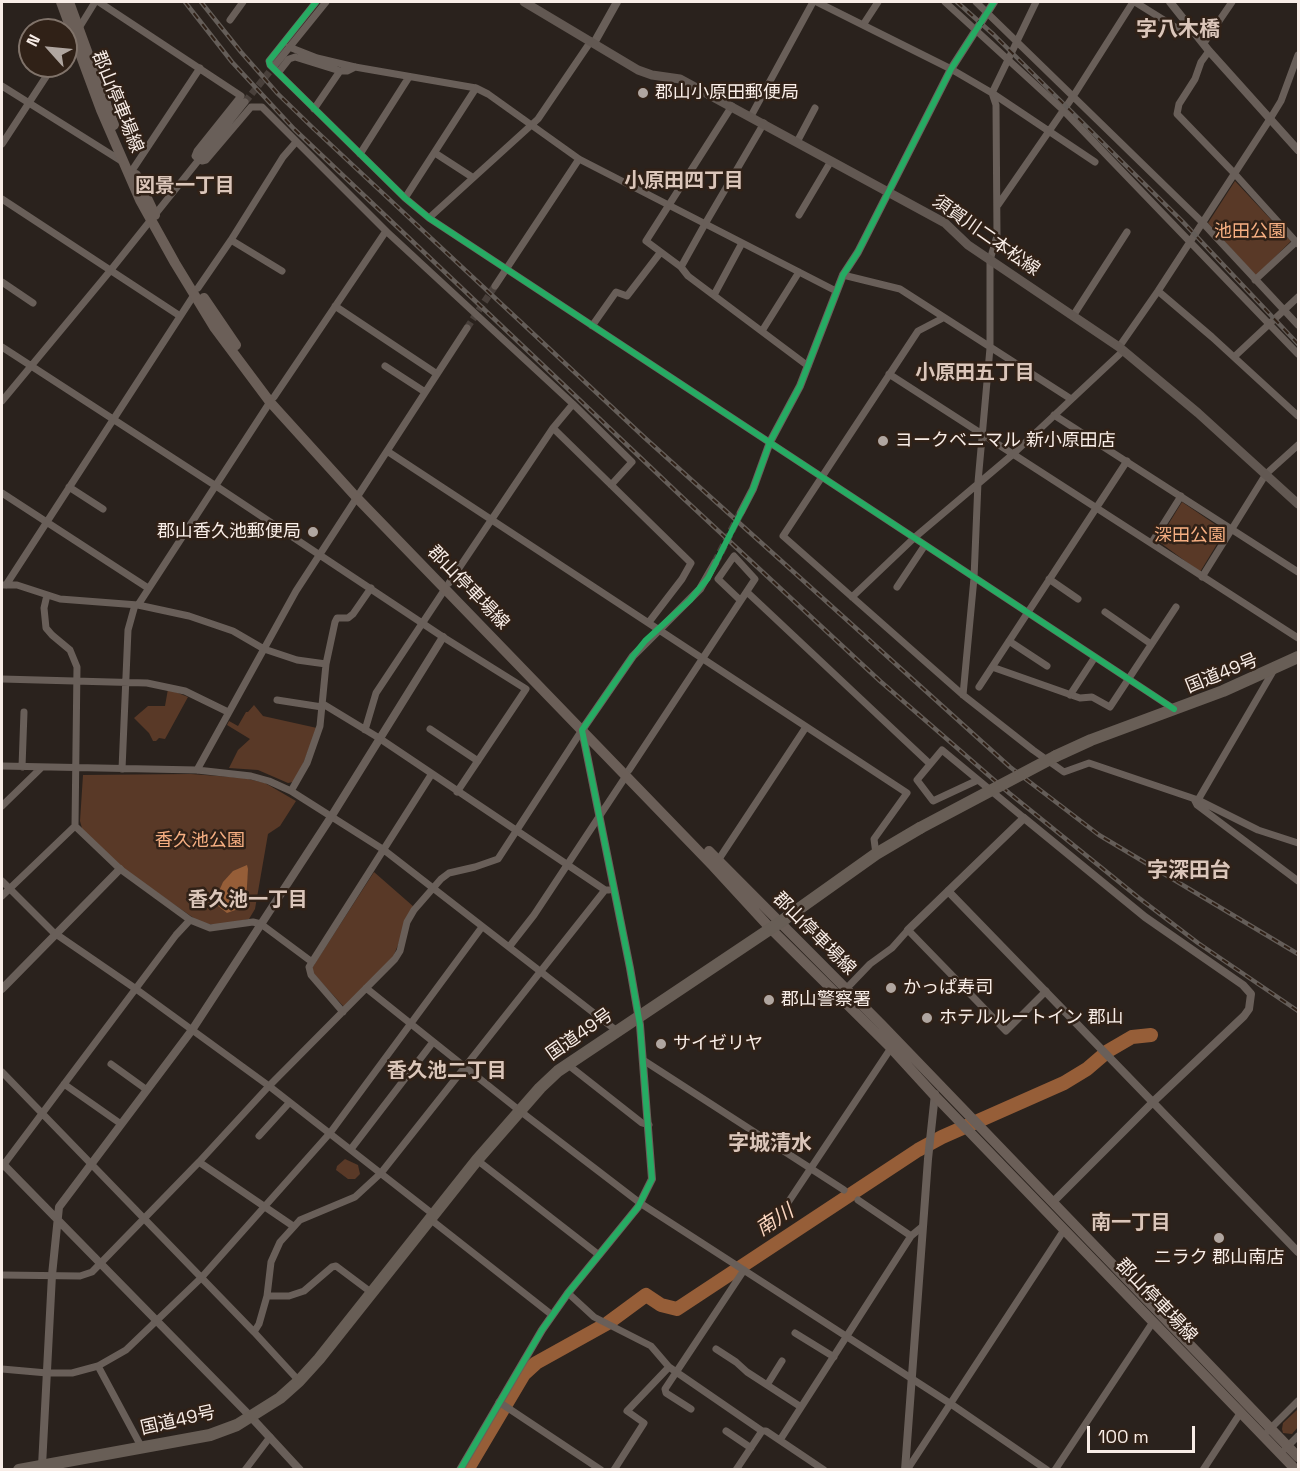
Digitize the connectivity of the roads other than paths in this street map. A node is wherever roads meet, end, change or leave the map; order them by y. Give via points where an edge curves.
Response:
1 (61, 2) edge
2 (69, 2) edge
3 (97, 2) edge
4 (243, 2) edge
5 (316, 2) edge
6 (326, 2) edge
7 (524, 2) edge
8 (617, 2) edge
9 (815, 2) edge
10 (837, 2) edge
11 (878, 2) edge
12 (945, 2) edge
13 (976, 2) edge
14 (994, 2) edge
15 (1036, 2) edge
16 (1134, 2) edge
17 (1170, 2) edge
18 (1232, 2) edge
19 (833, 9) junction
20 (987, 12) junction
21 (69, 18) edge
22 (73, 18) edge
23 (231, 20) dead end
24 (1188, 24) junction
25 (863, 25) junction
26 (78, 28) edge
27 (977, 29) junction
28 (78, 36) edge
29 (78, 37) edge
30 (1017, 41) junction
31 (592, 42) junction
32 (289, 47) junction
33 (1206, 47) junction
34 (1299, 55) edge
35 (1008, 59) junction
36 (275, 64) tunnel mouth
37 (355, 67) junction
38 (200, 68) junction
39 (951, 69) junction
40 (340, 71) junction
41 (278, 73) junction
42 (409, 77) junction
43 (45, 78) edge
44 (2, 86) edge
45 (476, 88) junction
46 (992, 93) junction
47 (1074, 95) junction
48 (246, 102) junction
49 (29, 104) junction
50 (732, 106) junction
51 (815, 108) dead end
52 (314, 109) junction
53 (1063, 110) junction
54 (751, 116) junction
55 (1270, 119) junction
56 (764, 123) junction
57 (531, 125) junction
58 (1050, 131) junction
59 (296, 142) junction
60 (797, 142) junction
61 (2, 144) edge
62 (1299, 150) edge
63 (435, 153) junction
64 (360, 154) junction
65 (579, 159) junction
66 (831, 161) junction
67 (123, 162) junction
68 (1095, 162) dead end
69 (134, 169) junction
70 (1234, 173) junction
71 (472, 177) junction
72 (888, 193) junction
73 (405, 198) junction
74 (2, 199) edge
75 (998, 205) junction
76 (670, 206) junction
77 (799, 215) dead end
78 (152, 217) junction
79 (429, 218) junction
80 (1202, 222) junction
81 (705, 224) junction
82 (386, 231) junction
83 (1128, 232) dead end
84 (231, 240) junction
85 (1190, 241) junction
86 (742, 243) junction
87 (1298, 243) edge
88 (660, 253) junction
89 (990, 260) junction
90 (681, 267) junction
91 (506, 269) junction
92 (110, 271) junction
93 (282, 271) dead end
94 (799, 272) junction
95 (843, 275) junction
96 (1256, 280) junction
97 (2, 282) edge
98 (495, 286) tunnel mouth
99 (836, 291) junction
100 (1158, 291) junction
101 (196, 292) junction
102 (714, 296) junction
103 (1299, 297) edge
104 (33, 303) dead end
105 (335, 306) junction
106 (1284, 310) junction
107 (180, 315) junction
108 (1073, 316) junction
109 (943, 318) junction
110 (1270, 324) junction
111 (1299, 325) edge
112 (592, 326) junction
113 (467, 328) tunnel mouth
114 (762, 331) junction
115 (2, 347) edge
116 (990, 348) junction
117 (1121, 349) junction
118 (1299, 354) edge
119 (1234, 357) junction
120 (31, 366) junction
121 (385, 366) dead end
122 (808, 366) junction
123 (437, 374) junction
124 (889, 374) junction
125 (425, 392) junction
126 (272, 399) junction
127 (1071, 399) junction
128 (2, 401) edge
129 (573, 404) junction
130 (1054, 415) junction
131 (1299, 416) edge
132 (112, 419) junction
133 (553, 428) junction
134 (982, 435) junction
135 (770, 442) junction
136 (1299, 445) edge
137 (387, 451) junction
138 (1012, 454) junction
139 (1127, 460) junction
140 (1266, 474) junction
141 (822, 476) junction
142 (978, 482) junction
143 (611, 485) junction
144 (216, 486) junction
145 (69, 487) junction
146 (2, 493) edge
147 (359, 496) junction
148 (1181, 496) junction
149 (1299, 504) edge
150 (1096, 507) junction
151 (103, 509) dead end
152 (741, 512) tunnel mouth
153 (490, 519) junction
154 (46, 521) junction
155 (1232, 529) junction
156 (914, 538) junction
157 (1152, 542) junction
158 (925, 545) junction
159 (320, 554) junction
160 (715, 564) tunnel mouth
161 (1299, 572) edge
162 (1202, 577) junction
163 (974, 578) junction
164 (1049, 579) junction
165 (4, 585) edge
166 (447, 586) junction
167 (897, 587) dead end
168 (148, 588) junction
169 (371, 588) junction
170 (747, 592) junction
171 (47, 595) junction
172 (852, 597) junction
173 (1078, 599) dead end
174 (740, 600) junction
175 (136, 605) junction
176 (1176, 607) dead end
177 (1028, 612) junction
178 (1105, 612) dead end
179 (423, 622) junction
180 (649, 622) junction
181 (658, 629) junction
182 (443, 637) junction
183 (1299, 638) edge
184 (1009, 641) junction
185 (1151, 644) junction
186 (264, 649) junction
187 (1095, 657) junction
188 (1299, 657) edge
189 (703, 658) junction
190 (326, 664) junction
191 (1047, 666) dead end
192 (992, 667) junction
193 (1275, 668) junction
194 (2, 679) edge
195 (1129, 679) junction
196 (78, 681) junction
197 (126, 683) junction
198 (979, 687) dead end
199 (963, 695) junction
200 (1070, 695) junction
201 (278, 700) dead end
202 (322, 705) junction
203 (1174, 709) junction
204 (24, 712) dead end
205 (228, 712) junction
206 (806, 727) junction
207 (584, 728) junction
208 (430, 729) dead end
209 (365, 730) junction
210 (379, 738) junction
211 (478, 761) junction
212 (930, 764) junction
213 (2, 766) edge
214 (22, 767) junction
215 (41, 768) junction
216 (75, 768) junction
217 (122, 769) junction
218 (197, 770) junction
219 (628, 773) junction
220 (431, 775) junction
221 (978, 780) junction
222 (291, 791) junction
223 (457, 792) junction
224 (1196, 800) junction
225 (2, 806) edge
226 (599, 816) junction
227 (331, 818) junction
228 (1024, 818) junction
229 (75, 826) junction
230 (516, 830) junction
231 (1299, 843) edge
232 (384, 850) junction
233 (876, 854) junction
234 (716, 863) junction
235 (567, 865) junction
236 (120, 869) junction
237 (2, 880) edge
238 (1299, 881) edge
239 (433, 887) junction
240 (10, 888) junction
241 (610, 890) junction
242 (948, 891) junction
243 (2, 896) edge
244 (190, 920) junction
245 (261, 924) junction
246 (775, 926) junction
247 (482, 927) junction
248 (908, 930) junction
249 (56, 934) junction
250 (509, 947) junction
251 (312, 962) junction
252 (541, 972) junction
253 (366, 988) junction
254 (2, 989) edge
255 (136, 989) junction
256 (846, 989) junction
257 (1046, 991) junction
258 (343, 1011) junction
259 (638, 1016) junction
260 (411, 1025) junction
261 (192, 1030) junction
262 (617, 1031) junction
263 (433, 1042) junction
264 (891, 1048) junction
265 (643, 1060) junction
266 (111, 1064) dead end
267 (567, 1064) junction
268 (466, 1067) junction
269 (2, 1072) edge
270 (64, 1084) junction
271 (269, 1086) junction
272 (147, 1090) junction
273 (937, 1091) junction
274 (1154, 1101) junction
275 (290, 1103) junction
276 (520, 1111) junction
277 (42, 1114) junction
278 (121, 1124) junction
279 (969, 1124) junction
280 (649, 1125) junction
281 (330, 1133) junction
282 (259, 1136) dead end
283 (351, 1149) junction
284 (477, 1160) junction
285 (199, 1162) junction
286 (91, 1164) junction
287 (2, 1165) edge
288 (811, 1168) junction
289 (381, 1173) junction
290 (844, 1190) dead end
291 (858, 1200) dead end
292 (1053, 1202) junction
293 (640, 1203) junction
294 (265, 1206) junction
295 (432, 1217) junction
296 (144, 1218) junction
297 (56, 1219) junction
298 (293, 1226) junction
299 (923, 1226) junction
300 (1064, 1230) junction
301 (769, 1231) dead end
302 (911, 1236) junction
303 (1299, 1252) edge
304 (599, 1255) junction
305 (100, 1263) junction
306 (744, 1270) junction
307 (2, 1275) edge
308 (52, 1275) junction
309 (201, 1278) junction
310 (372, 1293) junction
311 (568, 1293) junction
312 (267, 1296) junction
313 (552, 1315) junction
314 (157, 1321) junction
315 (1153, 1322) junction
316 (254, 1332) junction
317 (795, 1333) dead end
318 (847, 1337) junction
319 (717, 1349) dead end
320 (834, 1357) junction
321 (782, 1361) dead end
322 (98, 1366) junction
323 (669, 1368) junction
324 (2, 1369) edge
325 (676, 1372) junction
326 (47, 1373) junction
327 (299, 1381) junction
328 (912, 1381) junction
329 (767, 1385) junction
330 (1299, 1401) edge
331 (499, 1402) junction
332 (951, 1404) junction
333 (801, 1407) junction
334 (691, 1409) dead end
335 (1241, 1412) junction
336 (252, 1417) junction
337 (726, 1431) dead end
338 (762, 1431) junction
339 (1267, 1431) junction
340 (1299, 1436) edge
341 (270, 1437) junction
342 (780, 1440) junction
343 (142, 1448) junction
344 (750, 1448) junction
345 (1284, 1450) junction
346 (1299, 1457) edge
347 (42, 1468) edge
348 (19, 1470) edge
349 (245, 1470) edge
350 (300, 1470) edge
351 (460, 1470) edge
352 (601, 1470) edge
353 (614, 1470) edge
354 (736, 1470) edge
355 (825, 1470) edge
356 (906, 1470) edge
357 (1047, 1470) edge
358 (1055, 1470) edge
359 (1203, 1470) edge
360 (1296, 1470) edge

1 - 21 main road, 郡山停車場線
2 - 22 main road, 郡山停車場線
3 - 26 street
3 - 38 street
4 - 23 street
5 - 41 street via 269,61
6 - 32 street
7 - 31 main road, 須賀川二本松線
8 - 31 street
9 - 19 street
9 - 54 street
10 - 19 street
11 - 25 street
12 - 27 street
13 - 20 street
14 - 20 street
15 - 30 street
16 - 24 street via 1175,27
16 - 47 street
17 - 24 street
18 - 33 street
19 - 25 street
20 - 27 street
20 - 30 street
24 - 33 street
25 - 39 street
27 - 35 street
27 - 39 street
28 - 69 main road, 郡山停車場線
29 - 67 main road, 郡山停車場線
30 - 35 street
30 - 47 street
31 - 50 main road, 須賀川二本松線 via 638,70 680,79
31 - 57 street
32 - 36 street
32 - 37 street
33 - 55 street
33 - 70 street via 1177,114
34 - 55 street
35 - 46 street
35 - 53 street
37 - 40 street
37 - 42 street
38 - 48 street
38 - 69 street
39 - 46 street
39 - 72 street
40 - 41 street via 295,57 288,59
40 - 52 street
41 - 52 street
42 - 45 street
42 - 64 street
43 - 49 street
44 - 49 street
45 - 57 street
45 - 63 street
46 - 58 street
46 - 75 street via 996,105
47 - 53 street
47 - 80 street
48 - 59 street via 261,107
48 - 78 street
49 - 61 street
49 - 67 street
50 - 54 main road, 須賀川二本松線
50 - 76 street
51 - 60 street
52 - 64 street
53 - 58 street
53 - 85 street
54 - 56 main road, 須賀川二本松線
55 - 62 street
55 - 70 street
56 - 60 main road, 須賀川二本松線
56 - 81 street
57 - 65 street
57 - 71 street
58 - 68 street
58 - 75 street
59 - 82 street
59 - 84 street
60 - 66 main road, 須賀川二本松線
63 - 71 street
63 - 73 street
64 - 73 street
65 - 76 street
65 - 91 street
66 - 72 main road, 須賀川二本松線
66 - 77 street
67 - 78 main road, 郡山停車場線
69 - 78 main road, 郡山停車場線
70 - 80 street
70 - 87 street
71 - 79 street
72 - 89 main road, 須賀川二本松線 via 945,223 968,246
72 - 95 street
73 - 79 street
74 - 92 street
75 - 89 street via 997,236
76 - 81 street
76 - 88 street via 646,241
78 - 92 street
78 - 101 main road, 郡山停車場線
79 - 91 street
80 - 85 street
80 - 96 street
81 - 86 street
81 - 90 street
82 - 105 street
82 - 129 street
83 - 108 street
84 - 93 street
84 - 101 street
85 - 100 street
85 - 110 street
86 - 94 street
86 - 102 street
87 - 96 street
88 - 90 street
88 - 112 street via 627,296 616,292
89 - 108 main road, 須賀川二本松線
89 - 116 street
90 - 102 street
91 - 98 street
91 - 112 street
92 - 107 street
92 - 120 street
94 - 99 street
94 - 114 street
95 - 99 street
95 - 109 street via 900,289
96 - 106 street
97 - 104 street
99 - 122 street
100 - 117 street
100 - 119 street
101 - 107 street
101 - 126 main road, 郡山停車場線 via 214,327
102 - 114 street
103 - 106 street
105 - 123 street
105 - 126 street
106 - 110 street
106 - 111 street
107 - 132 street
108 - 117 main road, 須賀川二本松線
109 - 116 street
109 - 124 street via 918,331
110 - 118 street
110 - 119 street
112 - 135 street
113 - 123 street
114 - 122 street
115 - 120 street
116 - 127 street
116 - 134 street
117 - 127 street
117 - 140 main road, 須賀川二本松線
119 - 131 street
120 - 128 street
120 - 132 street
121 - 125 street
122 - 135 street
123 - 125 street
124 - 134 street
124 - 141 street
125 - 137 street
126 - 144 street
126 - 147 main road, 郡山停車場線
127 - 130 street
129 - 133 street
129 - 143 street via 633,462
130 - 138 street
130 - 139 street
132 - 144 street
132 - 145 street
133 - 143 street
133 - 153 street
134 - 138 street
134 - 142 street
135 - 141 street
135 - 152 street
136 - 140 street
137 - 147 street
137 - 153 street
138 - 142 street
138 - 150 street
139 - 148 street
139 - 150 street
140 - 149 main road, 須賀川二本松線
140 - 155 street
141 - 156 street
141 - 172 street via 783,536
142 - 156 street
142 - 163 street
143 - 180 street via 690,563
144 - 159 street
144 - 168 street
145 - 151 street
145 - 154 street
146 - 154 street
147 - 159 street
147 - 166 main road, 郡山停車場線
148 - 155 street
148 - 157 street
150 - 157 street
150 - 164 street
153 - 166 street
153 - 180 street
154 - 165 street
154 - 168 street
155 - 161 street
155 - 162 street
156 - 158 street
156 - 172 street
157 - 162 street
158 - 163 street
158 - 167 street
159 - 169 street
159 - 186 street
160 - 181 street via 700,589
162 - 183 street
163 - 177 street
163 - 199 street
164 - 173 street
164 - 177 street
165 - 171 street via 18,585
166 - 179 street
166 - 207 main road, 郡山停車場線
168 - 175 street
169 - 179 street
169 - 190 street via 353,614 337,618
170 - 174 street
170 - 174 street via 755,579 734,556 718,579
170 - 212 street
171 - 175 street
171 - 196 street via 46,628 74,656
172 - 199 street
174 - 189 street
175 - 186 street via 213,623
175 - 197 street via 128,630
176 - 185 street
177 - 184 street
177 - 187 street
178 - 185 street
179 - 182 street
179 - 209 street via 376,693
180 - 181 street
181 - 189 street
181 - 207 street via 633,656
182 - 210 street
182 - 211 street via 526,689
184 - 191 street
184 - 192 street
185 - 195 street
186 - 190 street
186 - 205 street
187 - 195 street
187 - 200 street
188 - 193 highway, 国道49号
189 - 206 street
189 - 219 street
190 - 202 street
192 - 198 street
192 - 200 street
193 - 203 highway, 国道49号
193 - 224 street
194 - 196 street
195 - 200 street via 1110,707 1092,697 1080,699
195 - 203 street
196 - 197 street
196 - 216 street
197 - 205 street via 185,691
197 - 217 street
199 - 224 street via 1064,772 1089,763
201 - 202 street
202 - 209 street
202 - 222 street via 311,754
203 - 233 highway, 国道49号, bridge via 1056,756
204 - 214 street
205 - 218 street
206 - 233 street via 907,793 874,839
206 - 234 street
207 - 219 main road, 郡山停車場線
207 - 226 street
207 - 230 street
208 - 211 street
209 - 210 street
210 - 220 street
210 - 227 street
211 - 223 street
212 - 221 street via 942,750
212 - 221 street via 917,780 933,801
213 - 214 street
214 - 215 street
215 - 216 street
215 - 225 street
216 - 217 street
216 - 229 street
217 - 218 street
218 - 222 street via 251,776
219 - 226 street
219 - 234 main road, 郡山停車場線
220 - 223 street
220 - 232 street
221 - 228 street
222 - 227 street
223 - 230 street
224 - 231 street via 1258,830
224 - 238 street via 1197,805
226 - 235 street
226 - 241 street
227 - 232 street
227 - 245 street
228 - 242 street
228 - 274 street via 1251,994 1244,1016
229 - 236 street
229 - 240 street
230 - 235 street
230 - 239 street via 498,859 449,873
232 - 239 street
232 - 251 street
233 - 246 highway, 国道49号
234 - 246 main road, 郡山停車場線
235 - 241 street
235 - 250 street
236 - 244 street
236 - 249 street
237 - 240 street
239 - 247 street
239 - 253 street via 407,922 400,951
240 - 243 street
240 - 249 street
241 - 252 street
241 - 259 street
242 - 248 street
242 - 257 street
244 - 245 street via 210,928
244 - 255 street
245 - 251 street
245 - 261 street
246 - 256 main road, 郡山停車場線
246 - 259 highway, 国道49号
246 - 264 main road, 郡山停車場線
247 - 250 street
247 - 260 street
248 - 256 street
248 - 257 street via 1006,1031
249 - 254 street
249 - 255 street
250 - 252 street
251 - 258 street via 311,975
252 - 262 street
252 - 268 street
253 - 258 street
253 - 260 street
255 - 261 street
255 - 270 street
256 - 273 main road, 郡山停車場線
257 - 274 street
258 - 271 street
259 - 262 highway, 国道49号
259 - 265 street
260 - 263 street
260 - 281 street
261 - 271 street
261 - 272 street
262 - 267 highway, 国道49号
263 - 268 street
263 - 283 street
264 - 273 main road, 郡山停車場線
264 - 288 street
265 - 280 street
265 - 288 street
266 - 272 street
267 - 276 highway, 国道49号
267 - 280 street
268 - 276 street
268 - 289 street
269 - 277 street
270 - 277 street
270 - 278 street
271 - 275 street
271 - 285 street
272 - 278 street
273 - 279 main road, 郡山停車場線
273 - 299 street
274 - 292 street
274 - 303 street
275 - 281 street
275 - 282 street
276 - 284 highway, 国道49号
276 - 293 street
277 - 286 street
277 - 287 street
278 - 286 street
279 - 292 main road, 郡山停車場線
279 - 300 main road, 郡山停車場線
280 - 293 street via 652,1179
281 - 283 street
281 - 294 street
283 - 289 street
284 - 295 highway, 国道49号
284 - 304 street
285 - 294 street
285 - 296 street
286 - 296 street
286 - 297 street via 59,1207
287 - 297 street
288 - 290 street
288 - 301 street
289 - 295 street
289 - 298 street via 355,1197 309,1215
291 - 302 street
292 - 339 main road, 郡山停車場線
293 - 304 street
293 - 306 street
294 - 298 street
294 - 309 street
295 - 310 highway, 国道49号
295 - 313 street
296 - 305 street
296 - 309 street
297 - 305 street
297 - 308 street
298 - 312 street via 272,1257
299 - 302 street
299 - 328 street
300 - 315 main road, 郡山停車場線
300 - 332 street
302 - 318 street
304 - 311 street
305 - 308 street via 84,1275
305 - 314 street
306 - 318 street
306 - 325 street
307 - 308 street
308 - 326 street
309 - 314 street
309 - 316 street
310 - 312 street via 336,1266 304,1291
310 - 327 highway, 国道49号
311 - 313 street
311 - 323 street via 594,1317 651,1346
312 - 316 street
313 - 331 street
314 - 322 street via 126,1350
314 - 336 street
315 - 335 main road, 郡山停車場線
315 - 358 street
316 - 327 street
317 - 320 street
318 - 320 street
318 - 328 street
319 - 329 street
320 - 333 street
321 - 329 street
322 - 326 street
322 - 343 street
323 - 325 street
323 - 353 street via 627,1411 644,1423
324 - 326 street
325 - 334 street via 665,1391
325 - 338 street
326 - 347 street
327 - 336 highway, 国道49号
328 - 332 street
328 - 356 street
329 - 333 street
330 - 339 street
331 - 351 street
331 - 352 street
332 - 356 street
332 - 357 street
333 - 342 street
335 - 339 main road, 郡山停車場線
335 - 359 street
336 - 341 street
336 - 343 highway, 国道49号 via 210,1435
337 - 344 street
338 - 342 street
338 - 344 street
339 - 345 main road, 郡山停車場線
340 - 345 street
341 - 349 street
341 - 350 street
342 - 355 street
343 - 347 highway, 国道49号
344 - 354 street
345 - 346 main road, 郡山停車場線
345 - 360 main road, 郡山停車場線
347 - 348 highway, 国道49号

